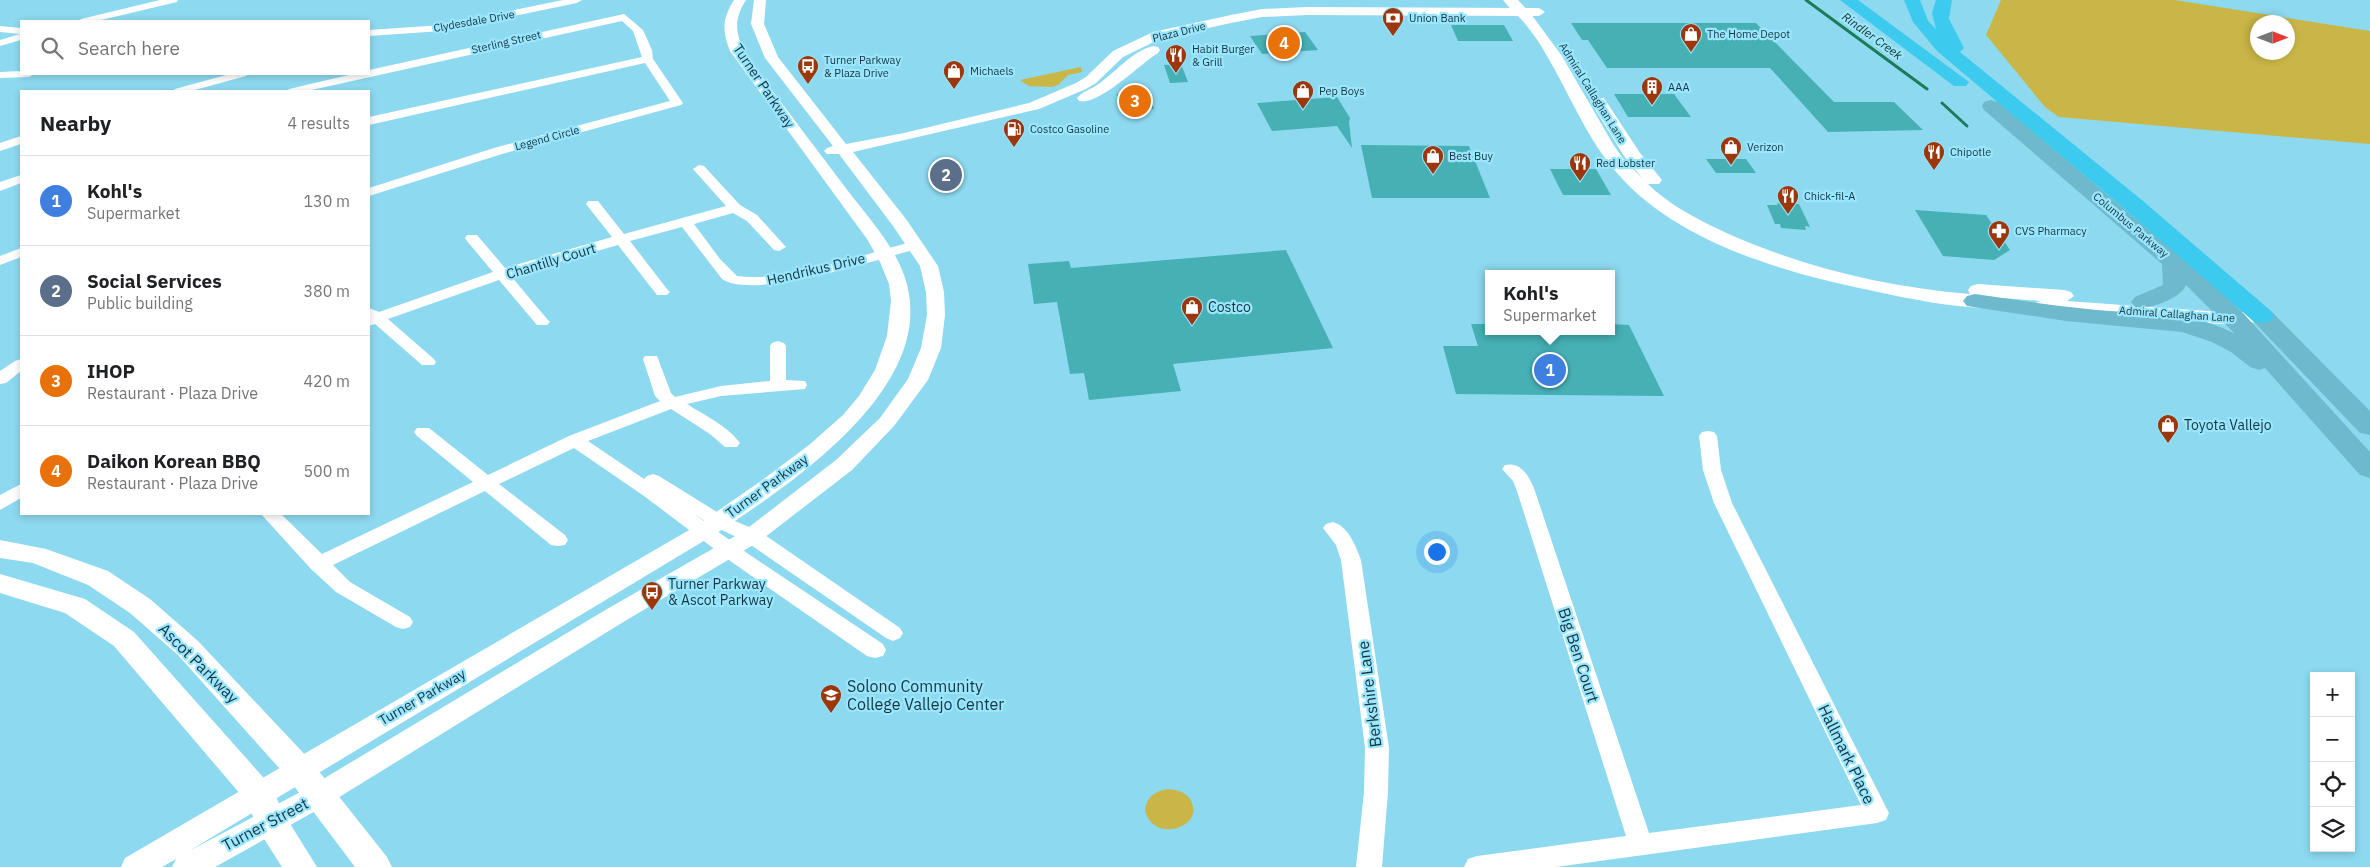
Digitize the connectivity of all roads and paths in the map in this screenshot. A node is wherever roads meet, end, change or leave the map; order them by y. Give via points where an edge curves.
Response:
1 (173, 0) edge
2 (577, 0) edge
3 (740, 0) edge
4 (760, 0) edge
5 (1510, 0) edge
6 (1848, 0) edge
7 (1873, 0) edge
8 (1912, 0) edge
9 (1944, 0) edge
10 (1532, 12) edge
11 (89, 20) edge
12 (0, 28) edge
13 (638, 30) joint
14 (20, 31) edge
15 (370, 33) edge
16 (20, 37) edge
17 (0, 43) edge
18 (648, 59) junction
19 (1969, 68) junction
20 (20, 74) edge
21 (370, 74) edge
22 (0, 75) edge
23 (238, 75) edge
24 (364, 75) edge
25 (184, 90) edge
26 (297, 90) edge
27 (1986, 102) junction
28 (370, 121) edge
29 (20, 140) edge
30 (0, 147) edge
31 (848, 154) junction
32 (816, 160) junction
33 (700, 169) dead end
34 (20, 179) edge
35 (0, 186) edge
36 (370, 192) edge
37 (592, 204) dead end
38 (735, 208) junction
39 (685, 222) junction
40 (472, 238) dead end
41 (619, 240) junction
42 (915, 245) junction
43 (779, 248) dead end
44 (20, 252) edge
45 (883, 253) junction
46 (2173, 260) junction
47 (0, 261) edge
48 (504, 275) junction
49 (662, 292) dead end
50 (1975, 301) junction
51 (2143, 302) junction
52 (2229, 313) junction
53 (371, 316) edge
54 (2262, 316) junction
55 (542, 322) dead end
56 (778, 346) dead end
57 (651, 359) dead end
58 (428, 362) dead end
59 (20, 365) edge
60 (0, 379) edge
61 (778, 384) junction
62 (800, 385) dead end
63 (671, 402) junction
64 (2370, 427) edge
65 (423, 432) dead end
66 (1708, 436) dead end
67 (581, 437) junction
68 (731, 442) dead end
69 (1511, 469) dead end
70 (2370, 469) edge
71 (486, 482) junction
72 (271, 515) edge
73 (711, 526) junction
74 (1332, 528) dead end
75 (752, 536) junction
76 (558, 540) dead end
77 (0, 549) edge
78 (728, 550) junction
79 (318, 564) junction
80 (0, 583) edge
81 (403, 622) dead end
82 (892, 633) dead end
83 (875, 650) dead end
84 (299, 769) junction
85 (318, 796) junction
86 (266, 808) junction
87 (1641, 845) junction
88 (1372, 866) edge
89 (136, 867) edge
90 (186, 867) edge
91 (300, 867) edge
92 (375, 867) edge
93 (1478, 867) edge

1 - 11 street
2 - 15 street, Clydesdale Drive via 442,28
3 - 32 street, Turner Parkway via 730,15 729,32 737,51
4 - 31 street, Turner Parkway via 757,31 772,58
5 - 10 main road, Admiral Callaghan Lane
6 - 27 highway
7 - 27 highway, Columbus Parkway via 1891,21
8 - 19 highway, Columbus Parkway via 1916,15 1927,31
9 - 19 highway via 1941,22
10 - 31 street, Plaza Drive via 1304,19 1222,29 1164,44 1138,58 1091,96 1021,121 966,135
10 - 50 main road, Admiral Callaghan Lane via 1618,165 1640,188 1671,210 1724,238 1810,270 1900,292
10 - 51 main road, Admiral Callaghan Lane via 1638,164 1676,198 1719,223 1796,254 1885,278 1956,288
12 - 14 street
13 - 18 street, Legend Circle
13 - 21 street, Sterling Street via 624,17 611,19
16 - 17 street
18 - 28 street
18 - 36 street, Legend Circle via 677,103 498,151
19 - 54 highway, Columbus Parkway
20 - 22 street
23 - 25 street
24 - 26 street, Sterling Street
27 - 46 main road, Columbus Parkway
29 - 30 street
31 - 32 street, Plaza Drive
31 - 42 street, Turner Parkway
32 - 45 street, Turner Parkway
33 - 38 street
34 - 35 street
37 - 41 street
38 - 39 street, Chantilly Court
38 - 43 street via 752,218
39 - 41 street, Chantilly Court
39 - 45 street, Hendrikus Drive via 726,276 743,283 775,280
40 - 48 street
41 - 48 street, Chantilly Court
41 - 49 street
42 - 45 street, Hendrikus Drive
42 - 75 street, Turner Parkway via 929,266 936,315 930,348 918,380 887,422 844,465
44 - 47 street
45 - 73 street, Turner Parkway via 898,283 900,303 897,335 873,390 856,413 817,449
46 - 51 main road via 2176,283 2173,289
46 - 52 main road, Columbus Parkway
48 - 53 street, Chantilly Court
48 - 55 street
50 - 52 main road, Admiral Callaghan Lane
50 - 70 main road via 2097,317 2178,323 2220,336 2243,348
51 - 52 main road, Admiral Callaghan Lane
52 - 54 main road, Admiral Callaghan Lane
52 - 70 main road, Columbus Parkway
53 - 58 street
54 - 64 main road, Columbus Parkway
56 - 61 street
57 - 63 street via 663,396
59 - 60 street
61 - 62 street
61 - 63 street via 738,388
63 - 67 street
63 - 68 street
65 - 71 street
66 - 87 street, Hallmark Place via 1712,470 1723,503 1877,813
67 - 71 street
67 - 73 street
69 - 87 street, Big Ben Court via 1526,491
71 - 76 street
71 - 79 street
72 - 79 street
73 - 75 street
73 - 78 street
73 - 84 street, Turner Parkway
74 - 88 street, Berkshire Lane via 1345,544 1351,560 1373,708 1377,748
75 - 78 street, Turner Parkway
75 - 82 street
77 - 84 main road, Ascot Parkway via 37,556 98,578 140,606 188,648
78 - 83 street
78 - 85 street, Turner Parkway
79 - 81 street via 343,587
80 - 86 main road via 75,606 124,639
84 - 85 main road, Ascot Parkway
84 - 86 street, Turner Parkway
85 - 86 street, Turner Street
85 - 92 main road, Ascot Parkway
86 - 89 street, Turner Street
86 - 90 street, Turner Street
86 - 91 main road
87 - 93 street, Hallmark Place

